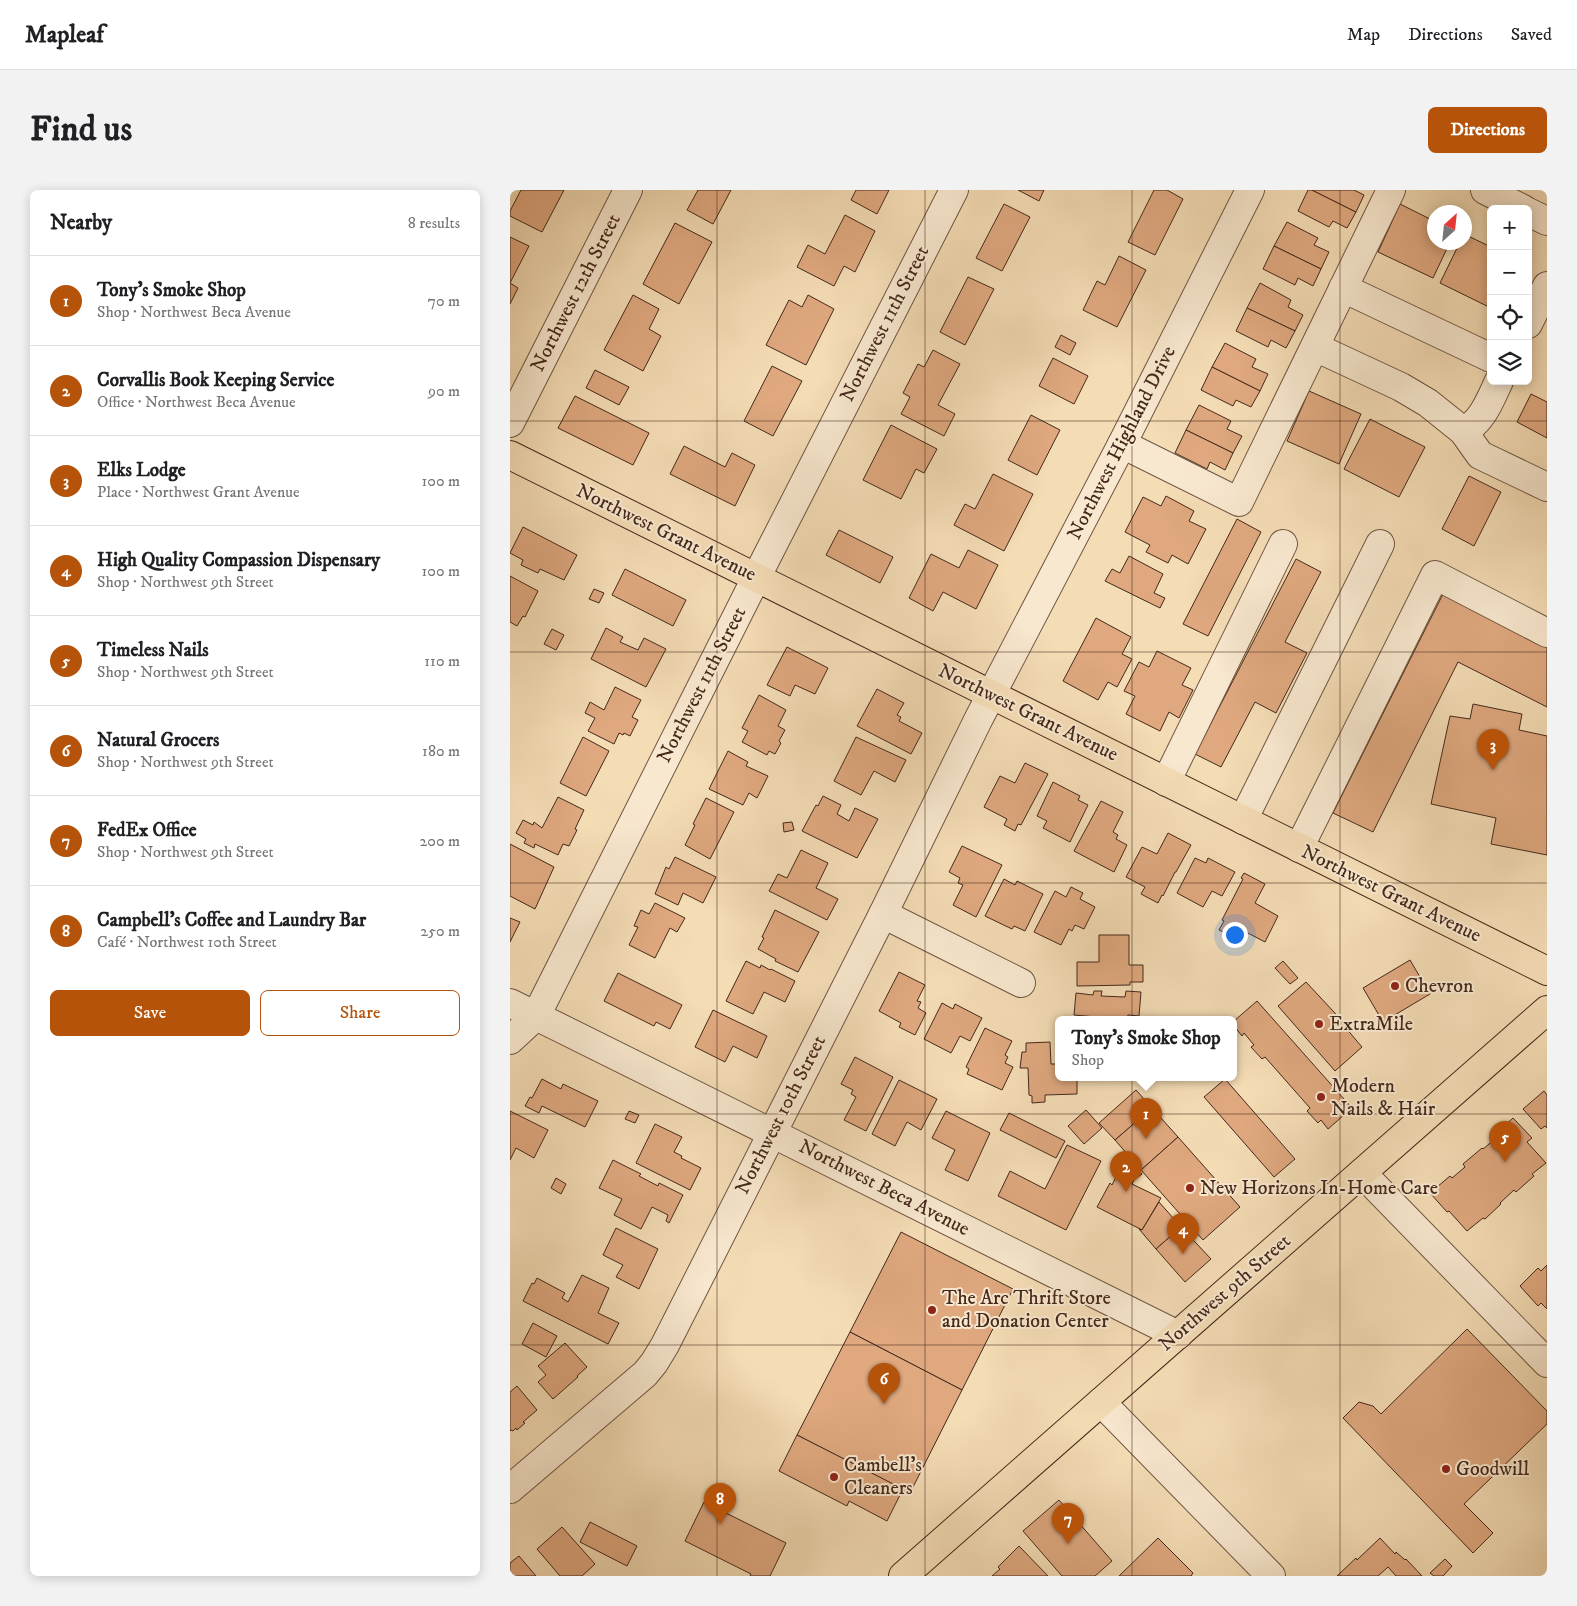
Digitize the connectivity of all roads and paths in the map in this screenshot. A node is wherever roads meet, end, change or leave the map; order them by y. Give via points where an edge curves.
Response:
1 (628, 190) edge
2 (954, 190) edge
3 (1250, 190) edge
4 (1391, 190) edge
5 (1485, 190) edge
6 (1515, 205) edge
7 (1532, 214) edge
8 (1547, 221) edge
9 (1547, 286) edge
10 (1343, 288) junction
11 (1532, 316) edge
12 (1315, 347) junction
13 (1487, 356) edge
14 (1497, 385) edge
15 (510, 423) edge
16 (1463, 432) junction
17 (1122, 444) junction
18 (510, 455) edge
19 (1547, 487) edge
20 (1283, 544) dead end
21 (1380, 544) dead end
22 (756, 578) junction
23 (1547, 633) edge
24 (990, 695) junction
25 (1166, 782) junction
26 (1243, 820) junction
27 (1299, 848) junction
28 (883, 914) junction
29 (1547, 971) edge
30 (1021, 984) dead end
31 (510, 1003) edge
32 (1547, 1010) edge
33 (536, 1016) junction
34 (510, 1040) edge
35 (773, 1132) junction
36 (1362, 1172) junction
37 (1178, 1335) junction
38 (1547, 1363) edge
39 (1101, 1402) junction
40 (510, 1490) edge
41 (903, 1576) edge
42 (1271, 1576) edge

1 - 15 street, Northwest 12th Street
2 - 22 street, Northwest 11th Street
3 - 17 street, Northwest Highland Drive
4 - 10 street
5 - 6 street
7 - 8 street
9 - 11 street
10 - 12 street
10 - 13 street
12 - 16 street via 1401,387 1428,403
12 - 17 street via 1239,502
14 - 16 street via 1476,423
16 - 19 street via 1480,455
17 - 24 street, Northwest Highland Drive
18 - 22 main road, Northwest Grant Avenue
20 - 25 street
21 - 26 street
22 - 24 main road, Northwest Grant Avenue
22 - 33 street, Northwest 11th Street
23 - 27 street via 1435,575
24 - 25 main road, Northwest Grant Avenue
24 - 28 street, Northwest 10th Street
25 - 26 main road, Northwest Grant Avenue
26 - 27 main road, Northwest Grant Avenue
27 - 29 main road, Northwest Grant Avenue
28 - 30 street
28 - 35 street, Northwest 10th Street
31 - 33 street, Northwest Beca Avenue
32 - 36 main road, Northwest 9th Street
33 - 34 street, Northwest 11th Street
33 - 35 street, Northwest Beca Avenue
35 - 37 street, Northwest Beca Avenue
35 - 40 street, Northwest 10th Street via 654,1363
36 - 37 main road, Northwest 9th Street
36 - 38 street
37 - 39 main road, Northwest 9th Street
39 - 41 main road, Northwest 9th Street
39 - 42 street

